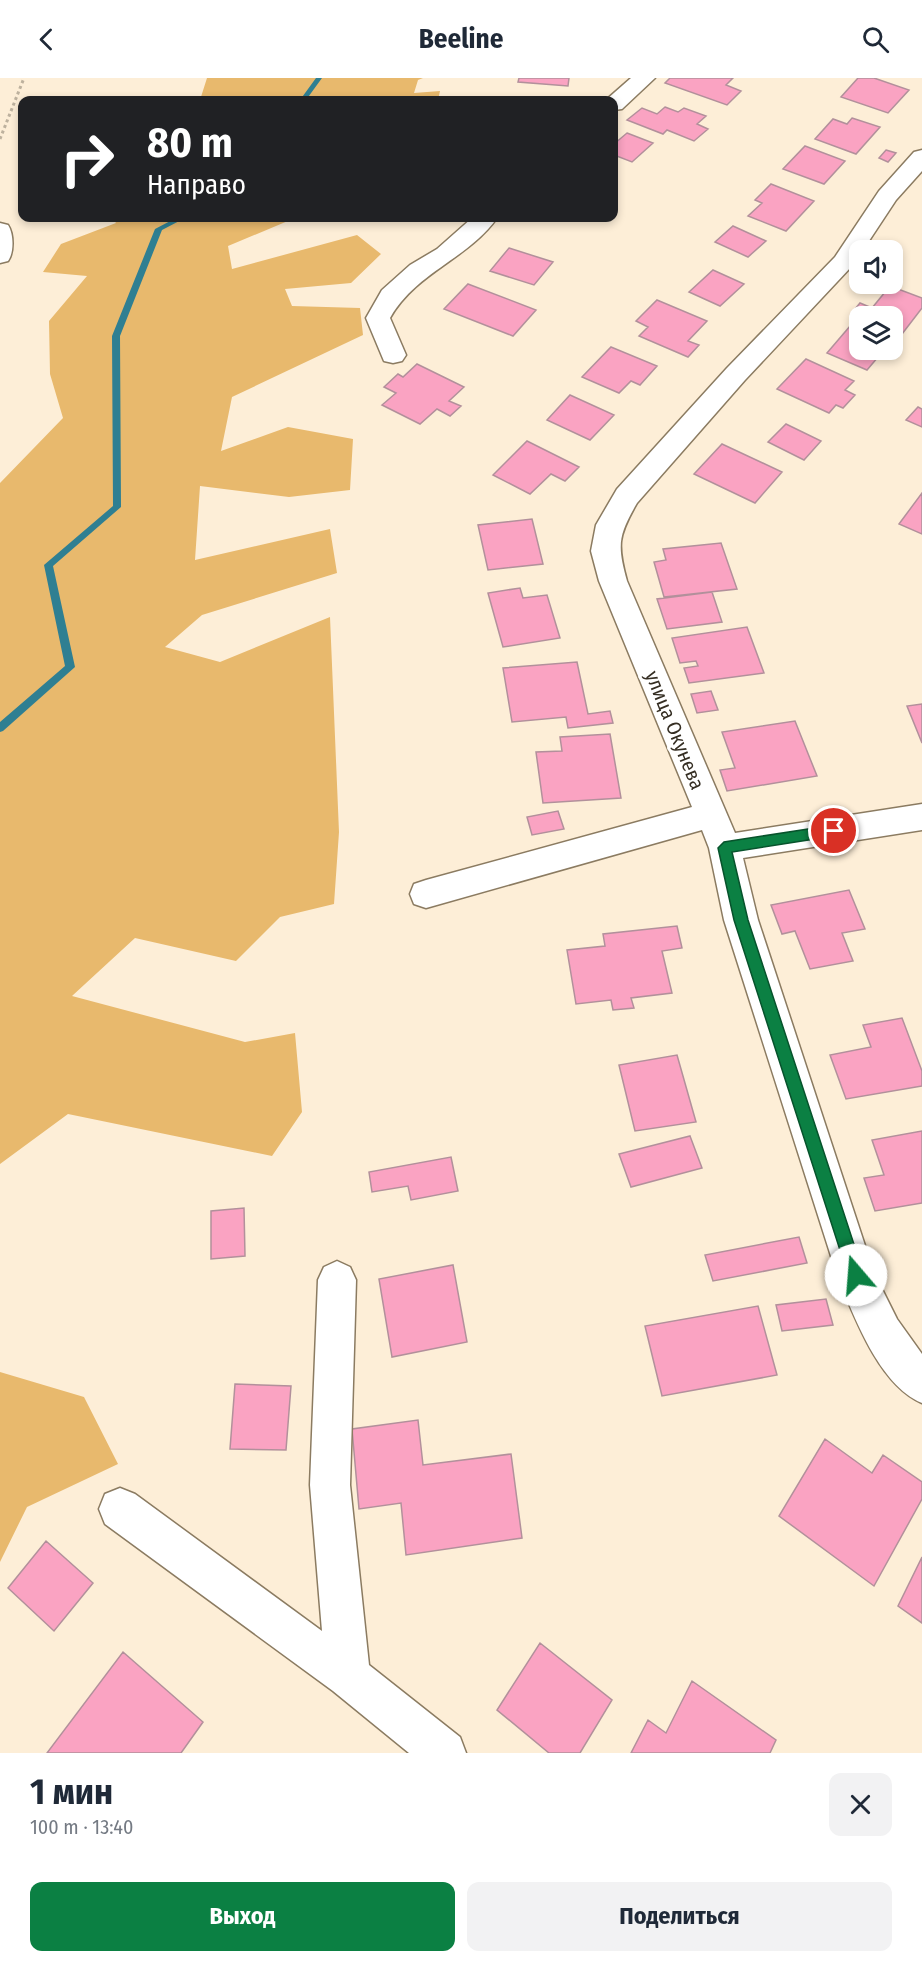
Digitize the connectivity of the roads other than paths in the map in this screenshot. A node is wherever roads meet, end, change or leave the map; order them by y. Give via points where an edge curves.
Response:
1 (644, 78) edge
2 (618, 101) edge
3 (922, 157) edge
4 (481, 222) edge
5 (0, 230) edge
6 (0, 256) edge
7 (393, 355) dead end
8 (710, 816) junction
9 (922, 817) edge
10 (724, 848) junction
11 (426, 894) dead end
12 (337, 1280) dead end
13 (922, 1383) edge
14 (120, 1509) dead end
15 (348, 1676) junction
16 (444, 1753) edge

1 - 2 street
3 - 8 street, улица Окунева via 887,196 843,262 627,495 610,525 605,551 613,581
4 - 7 street via 391,295 378,318
5 - 6 street
8 - 10 street, улица Окунева
8 - 11 street
9 - 10 street
10 - 13 street, улица Окунева via 741,920 856,1275 876,1324 903,1364
12 - 15 street via 330,1485
14 - 15 street
15 - 16 street

